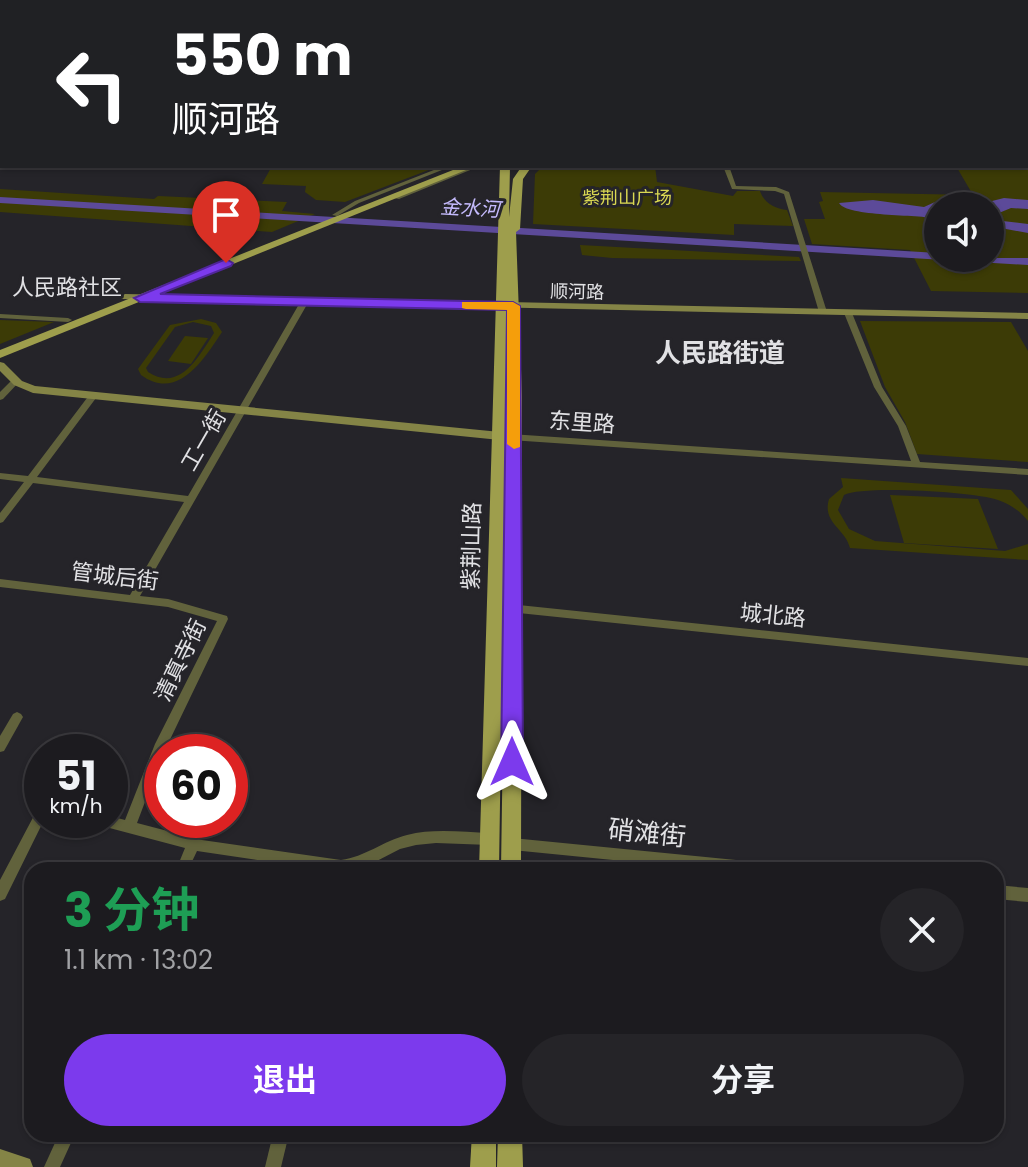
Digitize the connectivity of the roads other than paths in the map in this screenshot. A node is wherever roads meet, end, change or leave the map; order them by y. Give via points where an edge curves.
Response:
1 (444, 168) edge
2 (456, 168) edge
3 (466, 168) edge
4 (472, 168) edge
5 (498, 168) edge
6 (505, 168) edge
7 (511, 168) edge
8 (525, 168) edge
9 (727, 168) edge
10 (357, 210) junction
11 (335, 215) junction
12 (307, 228) junction
13 (508, 228) junction
14 (125, 297) junction
15 (140, 298) junction
16 (305, 301) junction
17 (507, 306) junction
18 (823, 312) junction
19 (848, 313) junction
20 (0, 316) edge
21 (1028, 316) edge
22 (68, 320) junction
23 (0, 347) edge
24 (0, 354) edge
25 (0, 365) edge
26 (16, 381) junction
27 (93, 396) junction
28 (0, 397) edge
29 (241, 411) junction
30 (507, 437) junction
31 (916, 464) junction
32 (1028, 472) edge
33 (0, 476) edge
34 (31, 480) junction
35 (190, 499) junction
36 (0, 520) edge
37 (0, 583) edge
38 (133, 598) junction
39 (496, 606) junction
40 (513, 609) junction
41 (223, 619) joint
42 (1028, 662) edge
43 (17, 717) dead end
44 (0, 747) edge
45 (129, 827) joint
46 (29, 838) edge
47 (490, 839) junction
48 (193, 844) junction
49 (512, 844) junction
50 (185, 862) edge
51 (307, 862) edge
52 (366, 862) edge
53 (489, 862) edge
54 (511, 862) edge
55 (696, 862) edge
56 (1004, 893) edge
57 (0, 894) edge
58 (1028, 895) edge
59 (63, 1142) edge
60 (279, 1142) edge
61 (484, 1142) edge
62 (510, 1142) edge
63 (0, 1160) edge
64 (22, 1167) edge
65 (52, 1167) edge
66 (273, 1167) edge
67 (483, 1167) edge
68 (510, 1167) edge

1 - 11 street
2 - 11 main road
3 - 10 main road
4 - 10 street
5 - 13 main road
6 - 13 main road
7 - 13 main road
8 - 13 main road via 519,173
9 - 18 street via 734,188 787,193
10 - 12 main road
11 - 12 main road
12 - 14 main road
12 - 15 main road
13 - 17 main road, 紫荆山路
14 - 15 street, 顺河路
14 - 22 main road
15 - 16 street, 顺河路
15 - 24 main road
16 - 17 street, 顺河路
16 - 29 street, 工一街
17 - 18 street, 顺河路
17 - 30 main road, 紫荆山路
18 - 19 street, 顺河路
19 - 21 street, 顺河路
19 - 31 street
20 - 22 street
22 - 23 main road
25 - 26 street
26 - 27 street, 东里路 via 24,387
26 - 28 street
27 - 29 street, 东里路
27 - 34 street
29 - 30 street, 东里路
29 - 35 street, 工一街
30 - 31 street, 东里路
30 - 39 main road, 紫荆山路
30 - 40 main road, 紫荆山路
31 - 32 street, 东里路
33 - 34 street
34 - 35 street
34 - 36 street
35 - 38 street, 工一街
37 - 38 street, 管城后街
38 - 41 street, 管城后街
39 - 40 street, 城北路
39 - 47 main road, 紫荆山路
40 - 42 street, 城北路
40 - 49 main road, 紫荆山路
41 - 45 street, 清真寺街 via 161,744
43 - 44 street
45 - 48 street
46 - 57 street
47 - 52 street via 414,839
47 - 53 main road, 紫荆山路
48 - 50 street
48 - 51 street
49 - 54 main road, 紫荆山路
49 - 55 street, 硝滩街
56 - 58 street
59 - 65 street
60 - 66 street
61 - 67 main road
62 - 68 main road
63 - 64 street

